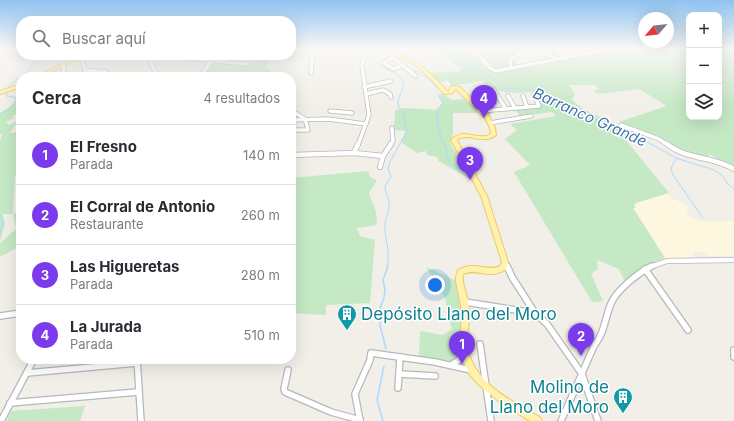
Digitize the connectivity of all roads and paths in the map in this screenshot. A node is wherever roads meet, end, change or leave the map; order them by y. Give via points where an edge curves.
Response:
1 (311, 69) edge
2 (363, 69) edge
3 (407, 69) edge
4 (422, 69) edge
5 (492, 69) edge
6 (505, 69) edge
7 (85, 70) edge
8 (106, 72) dead end
9 (311, 74) dead end
10 (416, 76) dead end
11 (390, 81) dead end
12 (16, 87) edge
13 (364, 87) junction
14 (494, 90) dead end
15 (0, 93) edge
16 (366, 94) junction
17 (534, 94) dead end
18 (508, 96) dead end
19 (523, 96) dead end
20 (391, 97) dead end
21 (527, 107) junction
22 (515, 108) junction
23 (506, 109) junction
24 (330, 111) dead end
25 (481, 111) junction
26 (340, 112) junction
27 (352, 112) dead end
28 (296, 113) edge
29 (531, 116) dead end
30 (305, 119) junction
31 (296, 120) edge
32 (338, 120) junction
33 (490, 123) junction
34 (366, 124) junction
35 (621, 125) dead end
36 (392, 128) dead end
37 (296, 130) edge
38 (354, 153) junction
39 (296, 155) edge
40 (383, 156) junction
41 (380, 167) dead end
42 (734, 169) edge
43 (734, 260) edge
44 (505, 262) junction
45 (645, 269) junction
46 (466, 302) junction
47 (536, 313) junction
48 (16, 314) edge
49 (0, 316) edge
50 (688, 330) dead end
51 (480, 344) dead end
52 (464, 347) junction
53 (734, 350) edge
54 (400, 357) junction
55 (734, 357) edge
56 (32, 364) edge
57 (110, 364) edge
58 (137, 364) edge
59 (451, 365) junction
60 (288, 370) dead end
61 (471, 370) junction
62 (27, 373) junction
63 (399, 374) junction
64 (582, 374) junction
65 (435, 376) dead end
66 (485, 386) junction
67 (398, 388) dead end
68 (138, 392) junction
69 (10, 403) junction
70 (1, 421) edge
71 (141, 421) edge
72 (360, 421) edge
73 (491, 421) edge
74 (538, 421) edge
75 (561, 421) edge
76 (598, 421) edge

1 - 9 street
2 - 13 street
3 - 10 street
4 - 25 main road via 446,92 451,92 453,87 458,88
5 - 6 street
7 - 8 street
11 - 13 street
12 - 15 main road
13 - 16 street
14 - 23 street
16 - 20 street via 383,90
16 - 34 street via 369,114
17 - 21 street via 539,106
18 - 22 street
19 - 21 street
21 - 22 street
22 - 23 street
23 - 25 street
24 - 26 street
25 - 33 main road
26 - 27 street
26 - 32 street
28 - 30 street
29 - 33 street
30 - 31 street
30 - 32 street
30 - 37 street via 308,131
32 - 34 street
33 - 44 main road via 494,132 490,137 460,136 454,142 484,196
34 - 38 street
35 - 42 street via 661,140 680,153 725,164
36 - 40 street via 393,141
38 - 39 street
38 - 40 street
40 - 41 street
43 - 45 street via 666,261
44 - 46 main road via 503,268 495,272 469,268 460,272 459,279
44 - 47 street
45 - 50 street
45 - 64 street via 617,293 610,304 602,335 594,346
46 - 47 street
46 - 52 main road
47 - 64 street via 547,324
48 - 49 street
51 - 66 street
52 - 59 street via 459,360
52 - 61 main road via 466,361
53 - 55 street
54 - 59 street
54 - 63 street
54 - 72 street via 371,353 355,394
56 - 62 street
57 - 62 street
58 - 68 street
59 - 61 street
60 - 72 street via 284,389 286,392 315,406
61 - 66 main road
62 - 69 street
63 - 65 street
63 - 67 street
64 - 75 street
64 - 76 street
66 - 73 street
66 - 74 main road
68 - 69 street
68 - 71 street
69 - 70 street

